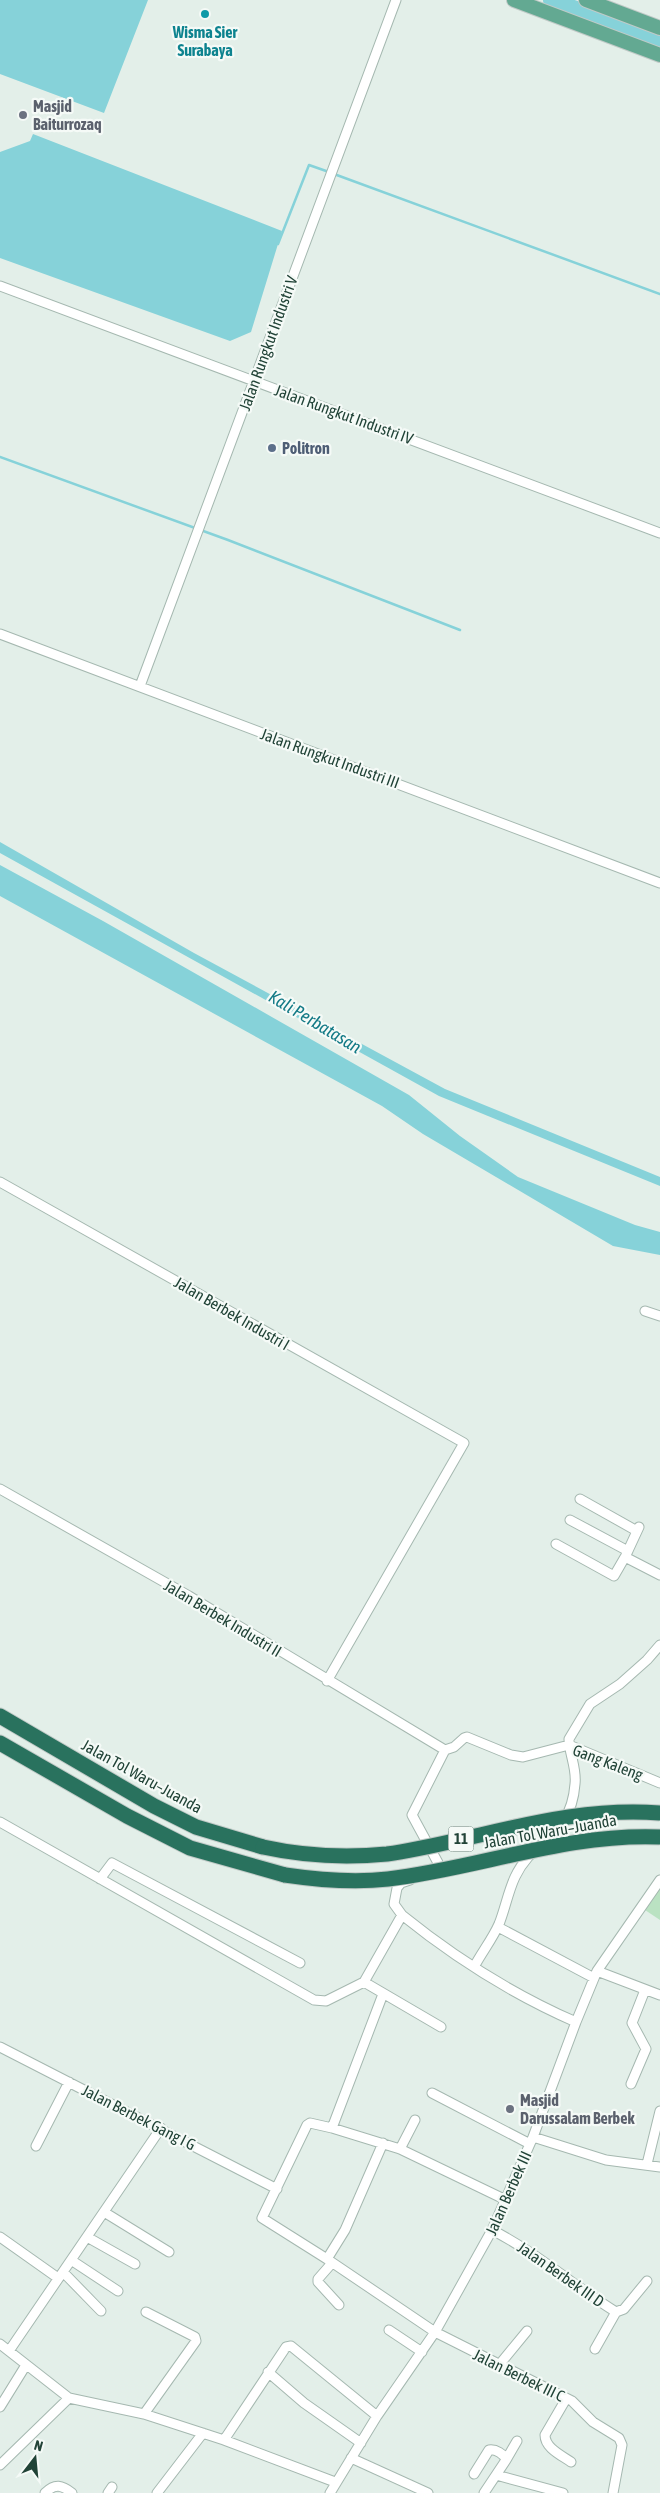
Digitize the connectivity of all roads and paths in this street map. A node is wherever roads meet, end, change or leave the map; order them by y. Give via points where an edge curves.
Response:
1 (396, 0) edge
2 (514, 0) edge
3 (586, 0) edge
4 (660, 28) edge
5 (660, 55) edge
6 (0, 286) edge
7 (254, 381) junction
8 (660, 533) edge
9 (0, 634) edge
10 (140, 686) junction
11 (660, 883) edge
12 (0, 1182) edge
13 (645, 1311) dead end
14 (660, 1316) edge
15 (0, 1490) edge
16 (580, 1499) dead end
17 (570, 1520) dead end
18 (556, 1544) dead end
19 (627, 1554) junction
20 (660, 1575) edge
21 (660, 1645) edge
22 (327, 1681) junction
23 (0, 1704) edge
24 (0, 1716) edge
25 (0, 1743) edge
26 (569, 1745) junction
27 (445, 1750) junction
28 (0, 1752) edge
29 (660, 1783) edge
30 (154, 1806) junction
31 (660, 1813) edge
32 (127, 1816) junction
33 (0, 1822) edge
34 (660, 1837) edge
35 (100, 1879) junction
36 (660, 1880) edge
37 (402, 1915) junction
38 (498, 1927) junction
39 (300, 1963) dead end
40 (474, 1966) junction
41 (596, 1974) junction
42 (364, 1982) junction
43 (645, 1990) junction
44 (383, 1994) junction
45 (660, 1995) edge
46 (576, 2022) junction
47 (441, 2027) dead end
48 (0, 2047) edge
49 (69, 2082) junction
50 (631, 2084) dead end
51 (432, 2093) dead end
52 (660, 2111) edge
53 (415, 2120) dead end
54 (161, 2128) junction
55 (332, 2128) junction
56 (532, 2140) junction
57 (383, 2143) junction
58 (36, 2146) dead end
59 (400, 2149) junction
60 (647, 2164) junction
61 (660, 2167) edge
62 (277, 2189) junction
63 (506, 2200) junction
64 (104, 2212) junction
65 (492, 2230) junction
66 (0, 2237) edge
67 (87, 2237) junction
68 (169, 2252) dead end
69 (71, 2260) junction
70 (330, 2261) junction
71 (135, 2264) dead end
72 (61, 2275) junction
73 (647, 2281) dead end
74 (118, 2290) dead end
75 (339, 2305) dead end
76 (100, 2311) dead end
77 (146, 2312) dead end
78 (616, 2312) junction
79 (389, 2330) dead end
80 (528, 2331) dead end
81 (435, 2332) junction
82 (0, 2344) edge
83 (595, 2349) dead end
84 (9, 2351) junction
85 (422, 2352) junction
86 (26, 2365) junction
87 (498, 2365) junction
88 (268, 2372) junction
89 (69, 2398) junction
90 (566, 2399) junction
91 (0, 2407) edge
92 (144, 2414) junction
93 (377, 2416) junction
94 (203, 2433) junction
95 (224, 2440) junction
96 (517, 2441) dead end
97 (361, 2443) junction
98 (351, 2458) junction
99 (506, 2460) junction
100 (571, 2462) dead end
101 (0, 2464) edge
102 (474, 2474) dead end
103 (496, 2475) junction
104 (335, 2482) junction
105 (45, 2493) edge
106 (72, 2493) edge
107 (157, 2493) edge
108 (330, 2493) edge
109 (428, 2493) edge
110 (484, 2493) edge
111 (563, 2493) edge
112 (613, 2493) edge

1 - 7 street, Jalan Rungkut Industri V
2 - 5 main road
3 - 4 main road
6 - 7 street, Jalan Rungkut Industri IV
7 - 8 street, Jalan Rungkut Industri IV
7 - 10 street, Jalan Rungkut Industri V
9 - 10 street, Jalan Rungkut Industri III
10 - 11 street, Jalan Rungkut Industri III
12 - 22 street, Jalan Berbek Industri I via 464,1443
13 - 14 street
15 - 22 street, Jalan Berbek Industri II via 189,1596
16 - 19 street via 638,1529
17 - 19 street
18 - 19 street via 614,1576
19 - 20 street
21 - 26 street via 620,1684 590,1704 569,1739
22 - 27 street, Jalan Berbek Industri II
23 - 30 highway
24 - 30 highway, Jalan Tol Waru–Juanda / 11
25 - 32 highway, Jalan Tol Waru–Juanda / 11
26 - 27 street, Gang Kaleng via 523,1757 464,1738
26 - 29 street, Gang Kaleng
26 - 38 street via 576,1783 568,1813 557,1831 526,1860 515,1877
27 - 37 street via 412,1815 443,1872 439,1876 401,1883 394,1904
28 - 32 highway via 72,1792
30 - 31 highway, Jalan Tol Waru–Juanda / 11, bridge via 196,1827 263,1847 328,1856 388,1854 583,1814 616,1811
32 - 34 highway, Jalan Tol Waru–Juanda / 11, bridge via 190,1848 233,1862 324,1880 386,1879 560,1844 626,1836
33 - 35 street
35 - 39 street via 112,1864
35 - 42 street via 314,2000 326,2001
36 - 41 street, Jalan Berbek III
37 - 40 street
37 - 42 street
38 - 40 street
38 - 41 street
40 - 46 street
41 - 43 street
41 - 46 street, Jalan Berbek III
42 - 44 street
43 - 45 street
43 - 50 street via 632,2022 646,2049
44 - 47 street
44 - 55 street
46 - 56 street, Jalan Berbek III
48 - 49 street, Jalan Berbek Gang I G
49 - 54 street, Jalan Berbek Gang I G
49 - 58 street
51 - 56 street
52 - 60 street
53 - 59 street
54 - 62 street, Jalan Berbek Gang I G
54 - 64 street
55 - 57 street
55 - 62 street via 307,2125
56 - 60 street via 606,2160
56 - 63 street, Jalan Berbek III
57 - 59 street
57 - 70 street
59 - 63 street
60 - 61 street
62 - 70 street, Jalan Berbek III C via 262,2218
63 - 65 street, Jalan Berbek III
64 - 67 street
64 - 68 street
65 - 78 street, Jalan Berbek III D via 535,2255
65 - 81 street, Jalan Berbek III
66 - 72 street
67 - 69 street
67 - 71 street
69 - 72 street
69 - 74 street
70 - 75 street via 318,2282
70 - 81 street, Jalan Berbek III C
72 - 76 street
72 - 84 street
73 - 78 street, Jalan Berbek III D via 624,2309
77 - 92 street via 195,2337 196,2341
78 - 83 street
79 - 85 street
80 - 87 street
81 - 85 street, Jalan Berbek III
81 - 87 street, Jalan Berbek III C
82 - 84 street
84 - 86 street
85 - 93 street, Jalan Berbek III
86 - 89 street
86 - 91 street
87 - 90 street, Jalan Berbek III C
88 - 93 street via 286,2347 291,2346
88 - 95 street
88 - 97 street via 304,2403
89 - 92 street
89 - 101 street
90 - 100 street via 545,2435 545,2441
90 - 112 street, Jalan Berbek III C via 622,2441
92 - 94 street
93 - 97 street, Jalan Berbek III
94 - 95 street
94 - 107 street
95 - 104 street
96 - 99 street
97 - 98 street, Jalan Berbek III
98 - 104 street, Jalan Berbek III
98 - 109 street
99 - 102 street via 497,2451 489,2450
99 - 103 street
103 - 110 street
103 - 111 street
104 - 108 street, Jalan Berbek III
105 - 106 street via 58,2485

